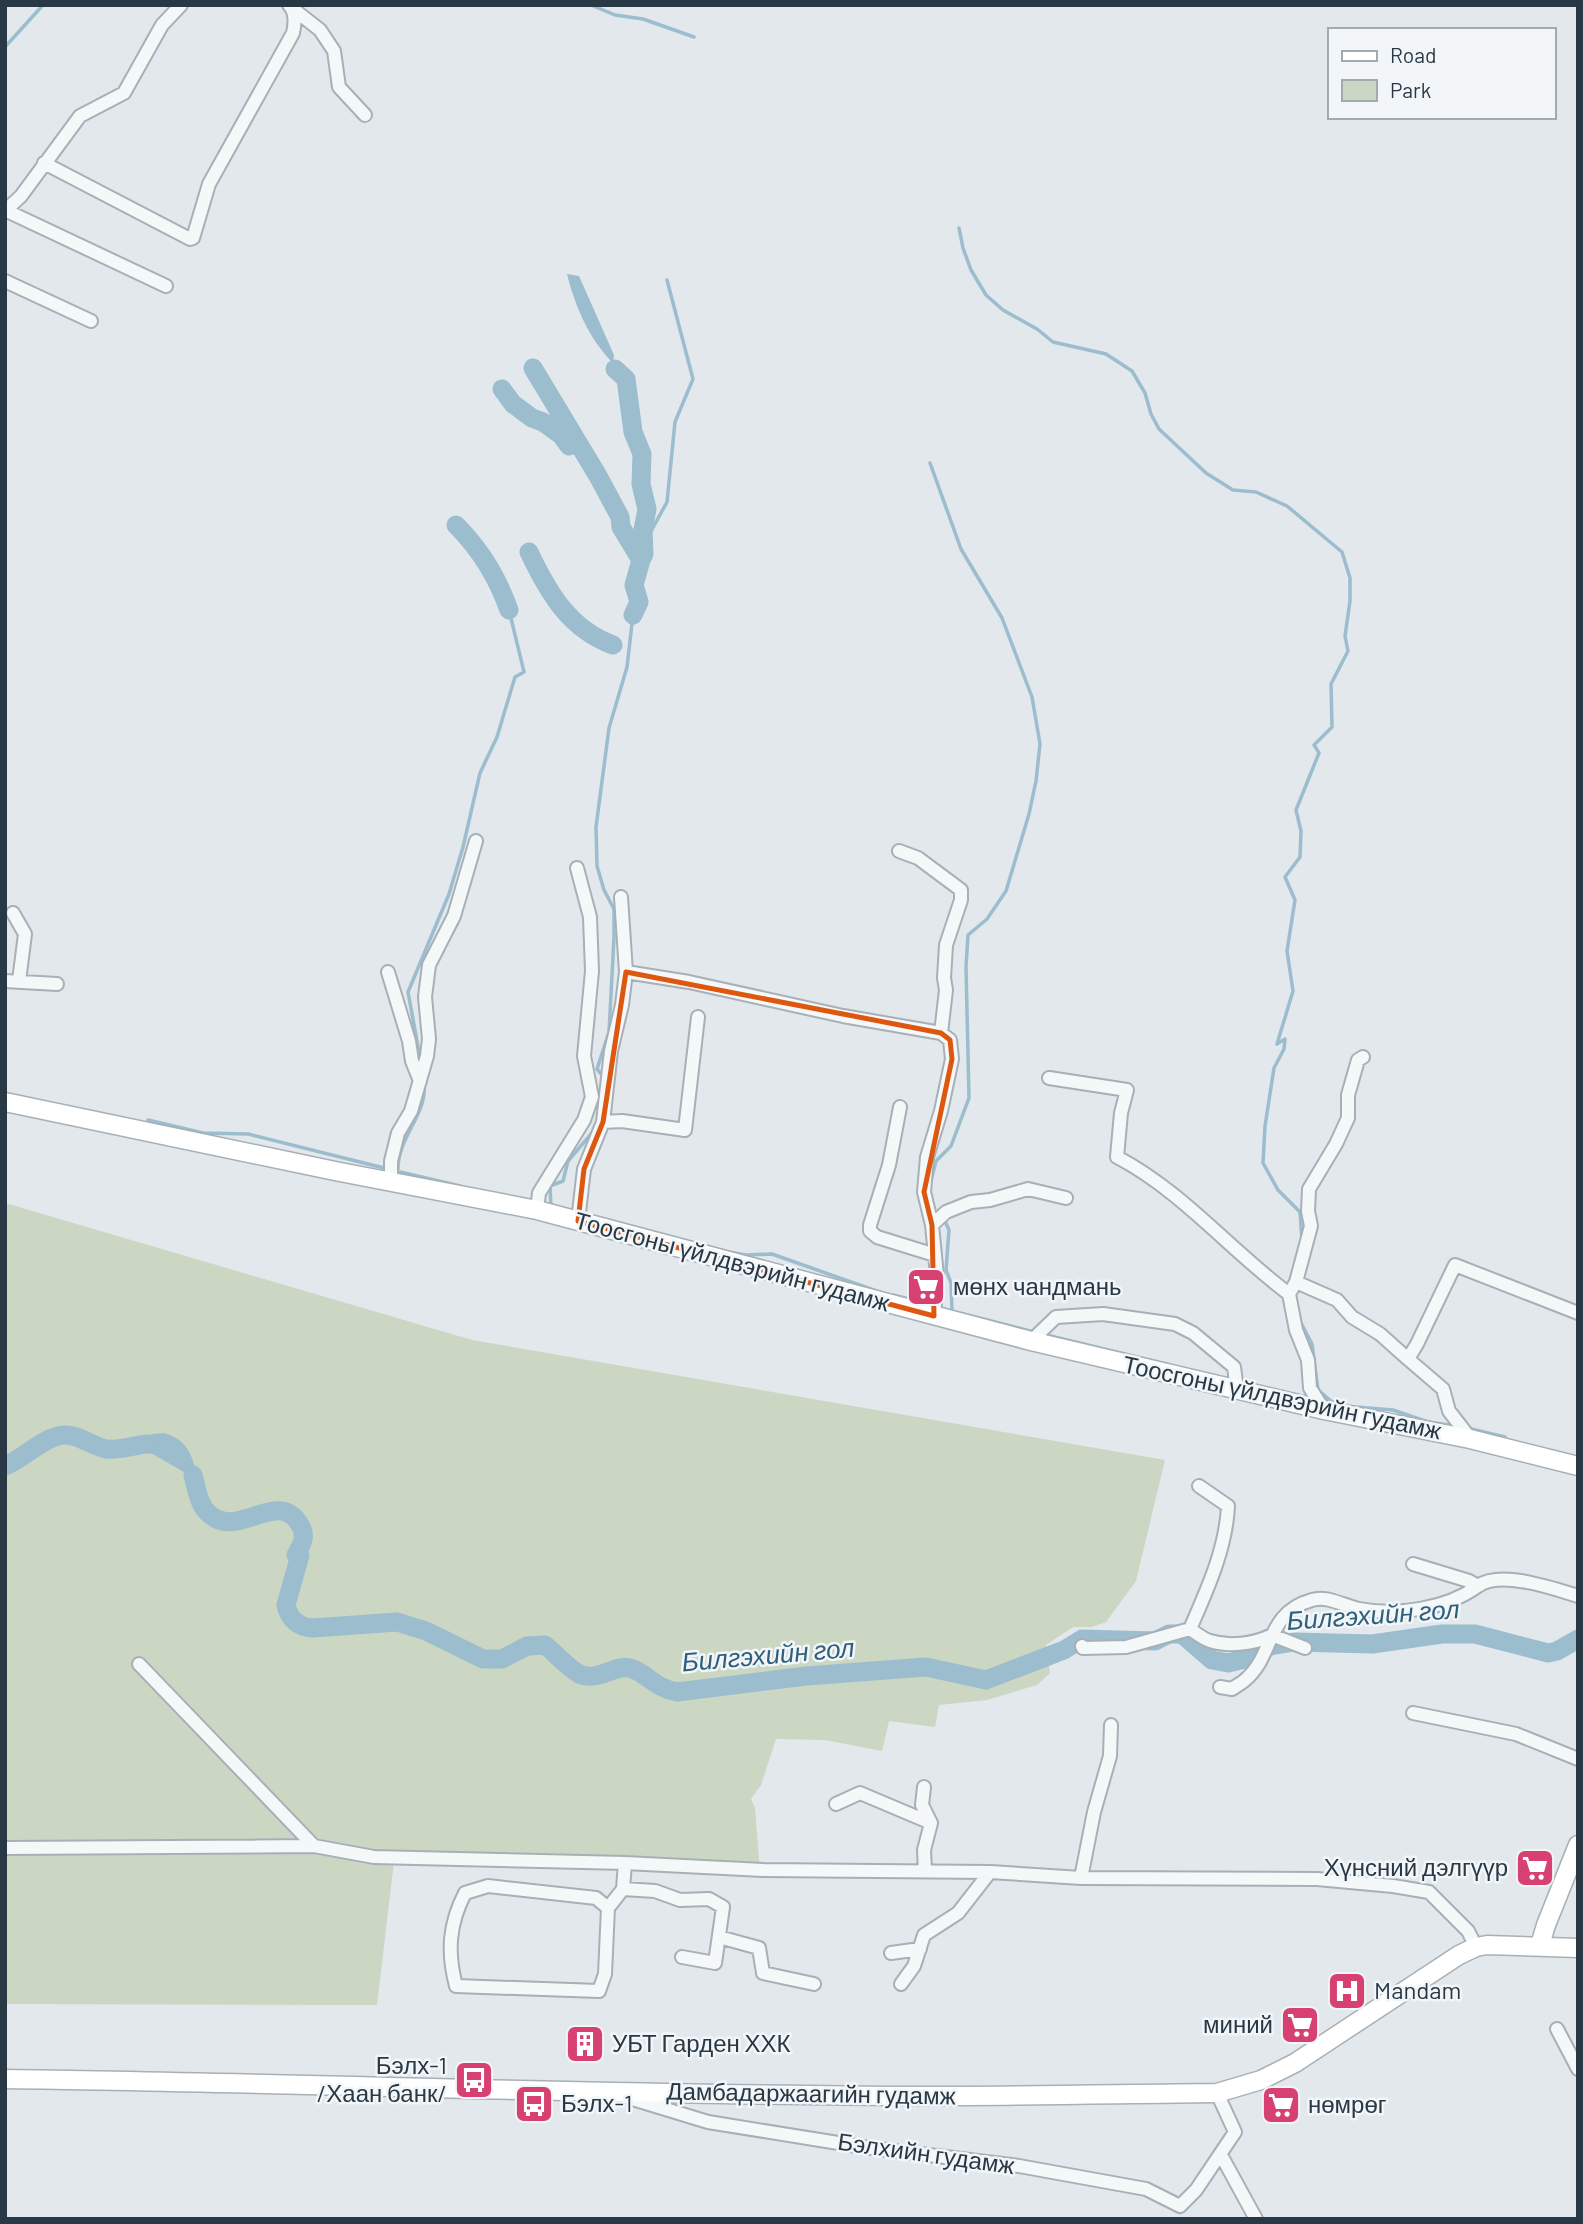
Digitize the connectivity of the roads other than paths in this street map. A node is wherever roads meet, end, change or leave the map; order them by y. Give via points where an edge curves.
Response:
1 (181, 5) edge
2 (291, 6) edge
3 (365, 115) dead end
4 (44, 163) junction
5 (6, 211) edge
6 (5, 281) edge
7 (166, 286) dead end
8 (91, 321) dead end
9 (476, 841) dead end
10 (899, 850) dead end
11 (577, 868) dead end
12 (621, 897) dead end
13 (13, 913) dead end
14 (388, 972) dead end
15 (626, 972) junction
16 (5, 981) edge
17 (19, 981) junction
18 (57, 984) dead end
19 (698, 1017) dead end
20 (941, 1033) junction
21 (1363, 1057) dead end
22 (1049, 1078) dead end
23 (420, 1081) junction
24 (5, 1102) edge
25 (900, 1107) dead end
26 (603, 1122) junction
27 (391, 1182) junction
28 (1066, 1198) dead end
29 (537, 1210) junction
30 (578, 1221) junction
31 (932, 1225) junction
32 (935, 1255) junction
33 (1292, 1288) junction
34 (1578, 1313) edge
35 (934, 1316) junction
36 (1031, 1341) junction
37 (1408, 1359) junction
38 (1237, 1390) junction
39 (1324, 1410) junction
40 (1470, 1439) junction
41 (1578, 1466) edge
42 (1199, 1486) dead end
43 (1413, 1564) dead end
44 (1478, 1586) junction
45 (1578, 1596) edge
46 (1190, 1629) junction
47 (1270, 1639) junction
48 (1082, 1646) dead end
49 (1305, 1648) dead end
50 (139, 1664) dead end
51 (1220, 1687) dead end
52 (1413, 1713) dead end
53 (1111, 1724) dead end
54 (1578, 1759) edge
55 (924, 1787) dead end
56 (836, 1804) dead end
57 (930, 1823) junction
58 (1578, 1845) edge
59 (314, 1846) junction
60 (5, 1848) edge
61 (625, 1863) junction
62 (925, 1871) junction
63 (990, 1872) junction
64 (1081, 1878) junction
65 (623, 1889) junction
66 (608, 1908) junction
67 (719, 1937) junction
68 (1540, 1945) junction
69 (1476, 1947) junction
70 (1578, 1948) edge
71 (920, 1949) junction
72 (891, 1954) dead end
73 (681, 1957) dead end
74 (814, 1984) dead end
75 (901, 1984) dead end
76 (1557, 2029) dead end
77 (1578, 2069) edge
78 (5, 2079) edge
79 (606, 2091) junction
80 (1217, 2093) junction
81 (1221, 2155) junction
82 (1256, 2219) edge

1 - 4 street via 162,25 124,93 80,116
2 - 3 street via 320,30 334,51 339,87
2 - 4 street via 293,33 209,184 193,238
4 - 5 street
5 - 7 street
6 - 8 street
9 - 23 street via 454,916 429,965 425,998 429,1039
10 - 20 street via 918,858 961,890 946,945
11 - 29 street via 590,917 592,971 584,1056 592,1097 584,1120 539,1193
12 - 15 street
13 - 17 street via 25,934
14 - 23 street
15 - 20 street
15 - 26 street
16 - 17 street
17 - 18 street
19 - 26 street via 685,1130
20 - 31 street via 952,1048 927,1157 924,1192
21 - 33 street via 1358,1060 1348,1095 1348,1118 1309,1189 1311,1226
22 - 33 street via 1127,1090 1117,1157 1181,1202 1257,1270
23 - 27 street via 398,1133
24 - 27 main road, Тоосгоны үйлдвэрийн гудамж
25 - 32 street via 870,1231
26 - 30 street via 583,1169
27 - 29 main road, Тоосгоны үйлдвэрийн гудамж
28 - 31 street via 1028,1189 971,1202 946,1212
29 - 30 main road, Тоосгоны үйлдвэрийн гудамж
30 - 35 main road, Тоосгоны үйлдвэрийн гудамж
31 - 32 street
32 - 35 street
33 - 37 street via 1337,1300
33 - 39 street via 1296,1330 1308,1360 1310,1388
34 - 37 street via 1455,1265
35 - 36 main road, Тоосгоны үйлдвэрийн гудамж
36 - 38 main road, Тоосгоны үйлдвэрийн гудамж
36 - 38 street via 1056,1317 1104,1314 1175,1324 1234,1367
37 - 40 street via 1443,1389 1449,1410
38 - 39 main road, Тоосгоны үйлдвэрийн гудамж
39 - 40 main road, Тоосгоны үйлдвэрийн гудамж
40 - 41 main road, Тоосгоны үйлдвэрийн гудамж
42 - 46 street via 1228,1506 1227,1525
43 - 44 street
44 - 45 street via 1486,1580 1509,1580
44 - 47 street via 1425,1609 1360,1609 1314,1599 1292,1609 1276,1624
46 - 47 street via 1207,1641 1220,1643
46 - 48 street via 1126,1647
47 - 49 street
47 - 51 street via 1246,1680 1232,1689
50 - 59 street
52 - 54 street via 1516,1734
53 - 64 street via 1110,1756
55 - 57 street via 922,1805
56 - 57 street via 860,1793
57 - 62 street
58 - 68 main road
59 - 60 street
59 - 61 street via 373,1857
61 - 62 street
61 - 65 street
62 - 63 street
63 - 64 street
63 - 71 street via 958,1913 924,1935
64 - 69 street via 1317,1879 1429,1892 1468,1931
65 - 66 street
65 - 67 street via 655,1891 680,1900 709,1899 723,1907
66 - 66 street via 605,1974 599,1991 456,1986 451,1942 454,1914 465,1892 488,1886 596,1899
67 - 73 street via 715,1964
67 - 74 street via 759,1948 763,1973
68 - 69 main road, Дамбадаржаагийн гудамж
68 - 70 main road, Дамбадаржаагийн гудамж
69 - 80 main road, Дамбадаржаагийн гудамж via 1294,2063 1261,2080
71 - 72 street
71 - 75 street
76 - 77 street
78 - 79 main road, Дамбадаржаагийн гудамж
79 - 80 main road, Дамбадаржаагийн гудамж via 920,2096
79 - 81 street, Бэлхийн гудамж via 708,2122 1019,2166 1146,2189 1180,2206
80 - 81 street, Бэлхийн гудамж via 1235,2132
81 - 82 street

